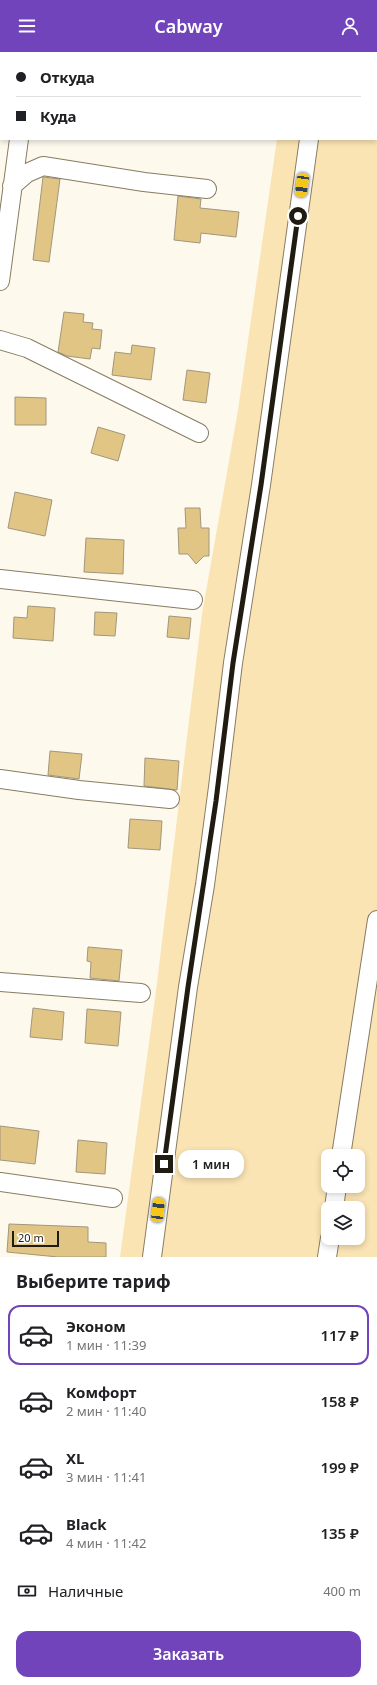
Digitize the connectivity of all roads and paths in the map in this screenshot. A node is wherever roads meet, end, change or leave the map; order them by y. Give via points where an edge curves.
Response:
1 (19, 140) edge
2 (309, 140) edge
3 (12, 186) junction
4 (207, 188) dead end
5 (0, 281) edge
6 (0, 340) edge
7 (199, 433) dead end
8 (0, 579) edge
9 (193, 600) dead end
10 (0, 779) edge
11 (170, 799) dead end
12 (377, 920) edge
13 (0, 982) edge
14 (140, 993) dead end
15 (342, 1149) edge
16 (0, 1182) edge
17 (113, 1198) dead end
18 (329, 1245) edge
19 (152, 1257) edge
20 (327, 1257) edge

1 - 3 street
2 - 19 street via 261,485 233,663 205,885 188,987
3 - 4 street via 27,173 44,166 144,182
3 - 5 street
6 - 7 street via 27,348
8 - 9 street
10 - 11 street
12 - 15 street
13 - 14 street
16 - 17 street
18 - 20 street

